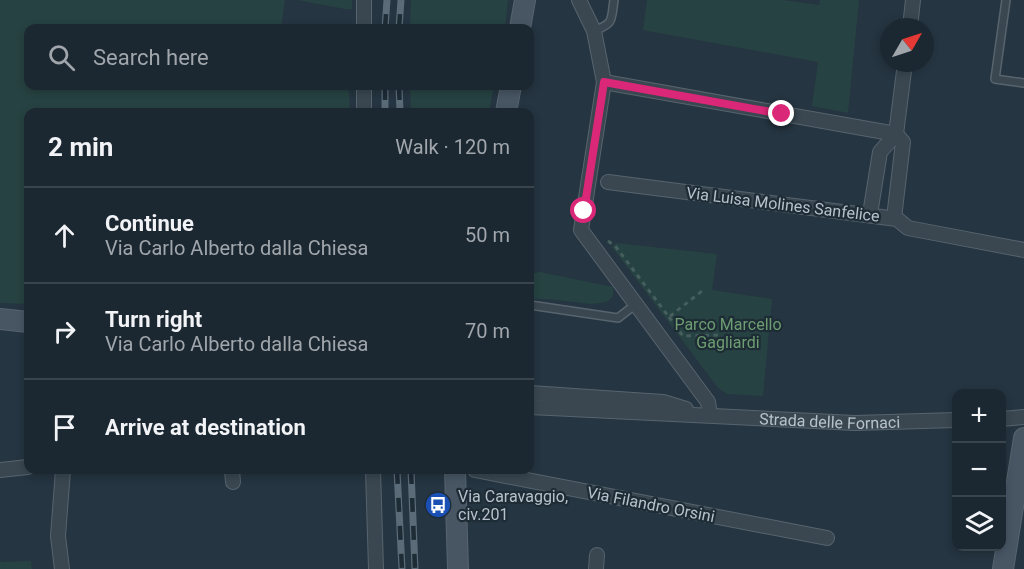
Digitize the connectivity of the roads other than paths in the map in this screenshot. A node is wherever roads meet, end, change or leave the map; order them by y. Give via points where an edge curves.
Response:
1 (364, 0) edge
2 (525, 0) edge
3 (579, 0) edge
4 (614, 0) edge
5 (913, 0) edge
6 (1006, 0) edge
7 (911, 18) edge
8 (364, 24) edge
9 (521, 24) edge
10 (594, 31) junction
11 (904, 72) edge
12 (604, 82) junction
13 (1024, 83) edge
14 (364, 90) edge
15 (510, 90) edge
16 (364, 108) edge
17 (507, 108) edge
18 (896, 134) junction
19 (608, 182) dead end
20 (870, 214) junction
21 (894, 218) junction
22 (1024, 250) edge
23 (636, 304) junction
24 (534, 306) edge
25 (0, 320) edge
26 (24, 322) edge
27 (534, 393) edge
28 (534, 407) edge
29 (706, 415) junction
30 (1024, 417) edge
31 (1006, 419) edge
32 (952, 420) edge
33 (1024, 438) edge
34 (24, 467) edge
35 (0, 470) edge
36 (63, 474) edge
37 (373, 474) edge
38 (455, 474) edge
39 (496, 474) edge
40 (827, 538) dead end
41 (62, 569) edge
42 (376, 569) edge
43 (458, 569) edge
44 (1006, 569) edge

1 - 8 street
2 - 9 street
3 - 10 street
4 - 10 lane via 612,21
5 - 7 street
6 - 13 lane via 995,79
10 - 12 street
11 - 18 street
12 - 18 street
12 - 23 street via 581,230
14 - 16 street
15 - 17 street
18 - 20 street via 880,152
18 - 21 street via 903,142
19 - 20 street, Via Luisa Molines Sanfelice
20 - 21 street, Via Luisa Molines Sanfelice
21 - 22 street, Via Luisa Molines Sanfelice via 908,228
23 - 24 lane via 618,318
23 - 29 street via 708,402
25 - 26 street
27 - 29 street, Strada delle Fornaci via 663,402
28 - 29 street, Strada delle Fornaci
29 - 32 street, Strada delle Fornaci via 855,423
30 - 31 street
33 - 44 street
34 - 35 street
36 - 41 street via 57,536
37 - 42 street
38 - 43 street
39 - 40 street, Via Filandro Orsini

